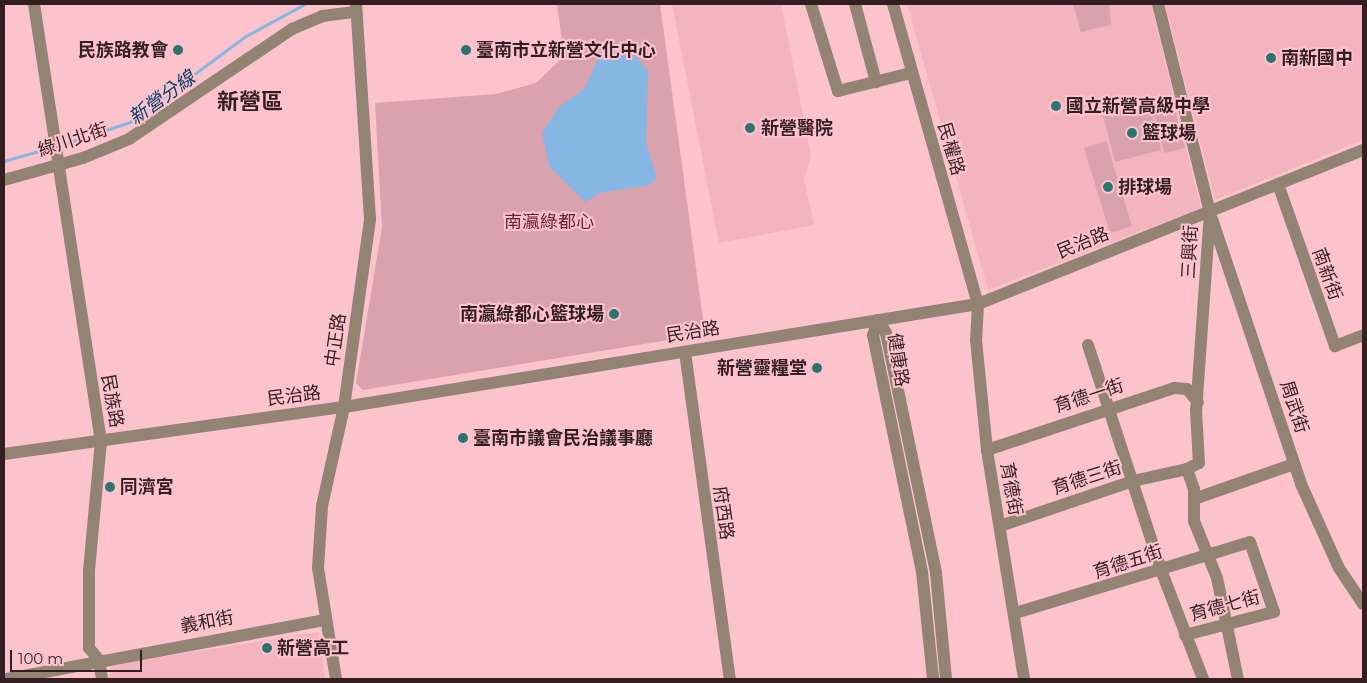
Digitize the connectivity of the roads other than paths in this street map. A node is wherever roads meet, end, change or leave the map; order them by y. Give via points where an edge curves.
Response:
1 (34, 4) edge
2 (811, 4) edge
3 (855, 4) edge
4 (893, 4) edge
5 (1158, 4) edge
6 (356, 7) edge
7 (911, 73) junction
8 (876, 82) junction
9 (1363, 150) edge
10 (55, 161) junction
11 (4, 180) edge
12 (1278, 184) junction
13 (1210, 212) junction
14 (978, 304) junction
15 (878, 320) junction
16 (1363, 335) edge
17 (1088, 344) dead end
18 (685, 352) junction
19 (1198, 402) junction
20 (344, 407) junction
21 (1108, 408) junction
22 (101, 441) junction
23 (987, 450) junction
24 (4, 454) edge
25 (1294, 464) junction
26 (1187, 469) junction
27 (1133, 481) junction
28 (1194, 499) junction
29 (1000, 526) junction
30 (1210, 553) junction
31 (1161, 570) junction
32 (1363, 604) edge
33 (1015, 612) junction
34 (1274, 612) joint
35 (940, 614) junction
36 (926, 616) junction
37 (326, 620) junction
38 (1224, 626) junction
39 (1185, 635) junction
40 (99, 660) junction
41 (7, 679) edge
42 (102, 679) edge
43 (336, 679) edge
44 (730, 679) edge
45 (933, 679) edge
46 (946, 679) edge
47 (1024, 679) edge
48 (1203, 679) edge
49 (1238, 679) edge

1 - 10 street, 民族路
2 - 8 street via 838,91
3 - 8 street
4 - 7 street, 民權路
5 - 13 street, 三興街
6 - 10 street, 綠川北街 via 322,16 292,29 145,131 108,149
6 - 20 street, 中正路 via 370,218
7 - 8 street
7 - 14 street, 民權路
9 - 12 street, 民治路
10 - 11 street, 綠川北街
10 - 22 street, 民族路
12 - 13 street, 民治路
12 - 16 street, 南新街 via 1335,346
13 - 14 street, 民治路
13 - 19 street, 三興街
13 - 25 street, 周武街
14 - 15 street, 民治路
14 - 23 street, 育德街 via 976,340
15 - 18 street, 民治路
15 - 35 street, 健康路 via 886,333 908,432
15 - 36 street, 健康路 via 873,335 922,572
17 - 21 street
18 - 20 street, 民治路
18 - 44 street, 府西路
19 - 21 street, 育德一街 via 1187,389 1174,388
19 - 26 street, 三興街 via 1199,463
20 - 22 street, 民治路
20 - 37 street, 中正路 via 322,506 318,568
21 - 23 street, 育德一街
21 - 27 street
22 - 24 street, 民治路
22 - 40 street, 民族路 via 89,570 89,648
23 - 29 street, 育德街
25 - 28 street
25 - 32 street, 周武街 via 1339,568
26 - 27 street, 育德三街
26 - 28 street
27 - 29 street, 育德三街
27 - 31 street
28 - 30 street via 1194,521
29 - 33 street, 育德街
30 - 31 street, 育德五街
30 - 34 street, 育德五街 via 1250,542
30 - 38 street
31 - 33 street, 育德五街
31 - 39 street
33 - 47 street, 育德街
34 - 38 street, 育德七街
35 - 36 street
35 - 46 street, 健康路
36 - 45 street, 健康路
37 - 40 street, 義和街
37 - 43 street, 中正路
38 - 39 street, 育德七街
38 - 49 street
39 - 48 street
40 - 41 street, 義和街
40 - 42 street, 民族路

